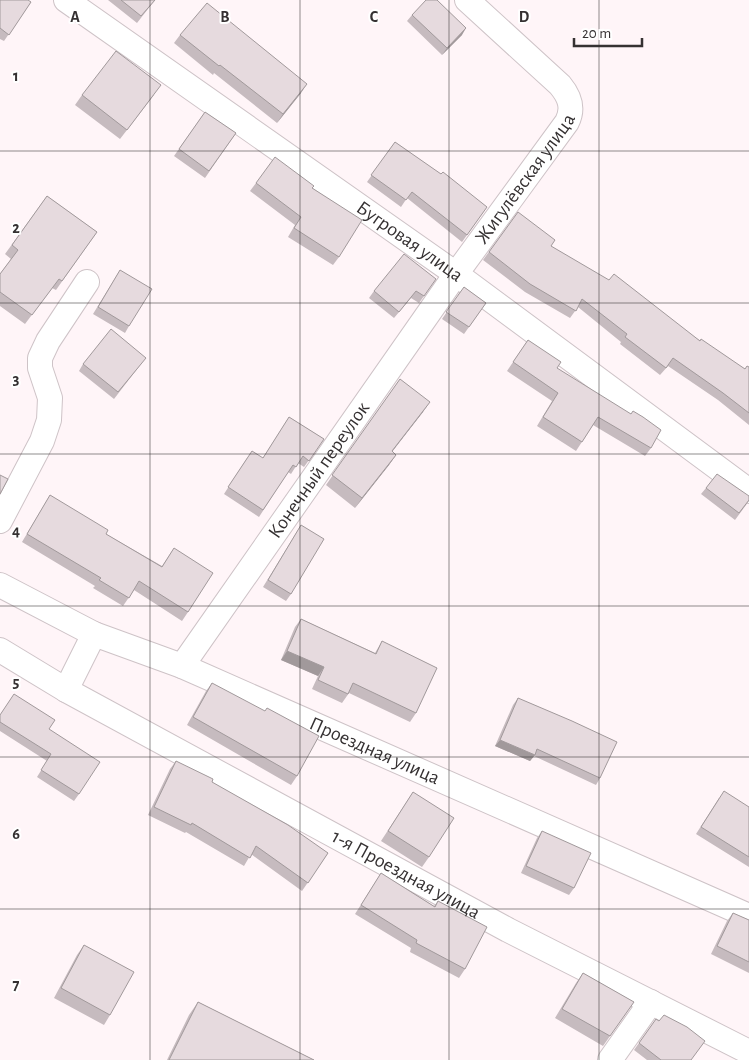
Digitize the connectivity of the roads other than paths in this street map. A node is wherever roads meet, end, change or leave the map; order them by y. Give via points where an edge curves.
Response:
1 (66, 0) edge
2 (468, 0) edge
3 (456, 274) junction
4 (87, 282) dead end
5 (749, 491) edge
6 (0, 520) edge
7 (0, 585) edge
8 (94, 634) junction
9 (0, 650) edge
10 (182, 666) junction
11 (66, 690) junction
12 (749, 916) edge
13 (652, 1002) junction
14 (749, 1052) edge
15 (610, 1060) edge

1 - 3 street, Бугровая улица
2 - 3 street, Жигулёвская улица via 560,85 571,102 571,114
3 - 5 street, Бугровая улица
3 - 10 street, Конечный переулок
4 - 6 street via 40,358 50,398 49,420 42,440
7 - 8 street, Проездная улица
8 - 10 street, Проездная улица
8 - 11 street
9 - 11 street
10 - 12 street, Проездная улица
11 - 13 street, 1-я Проездная улица via 499,925
13 - 14 street, 1-я Проездная улица
13 - 15 street

